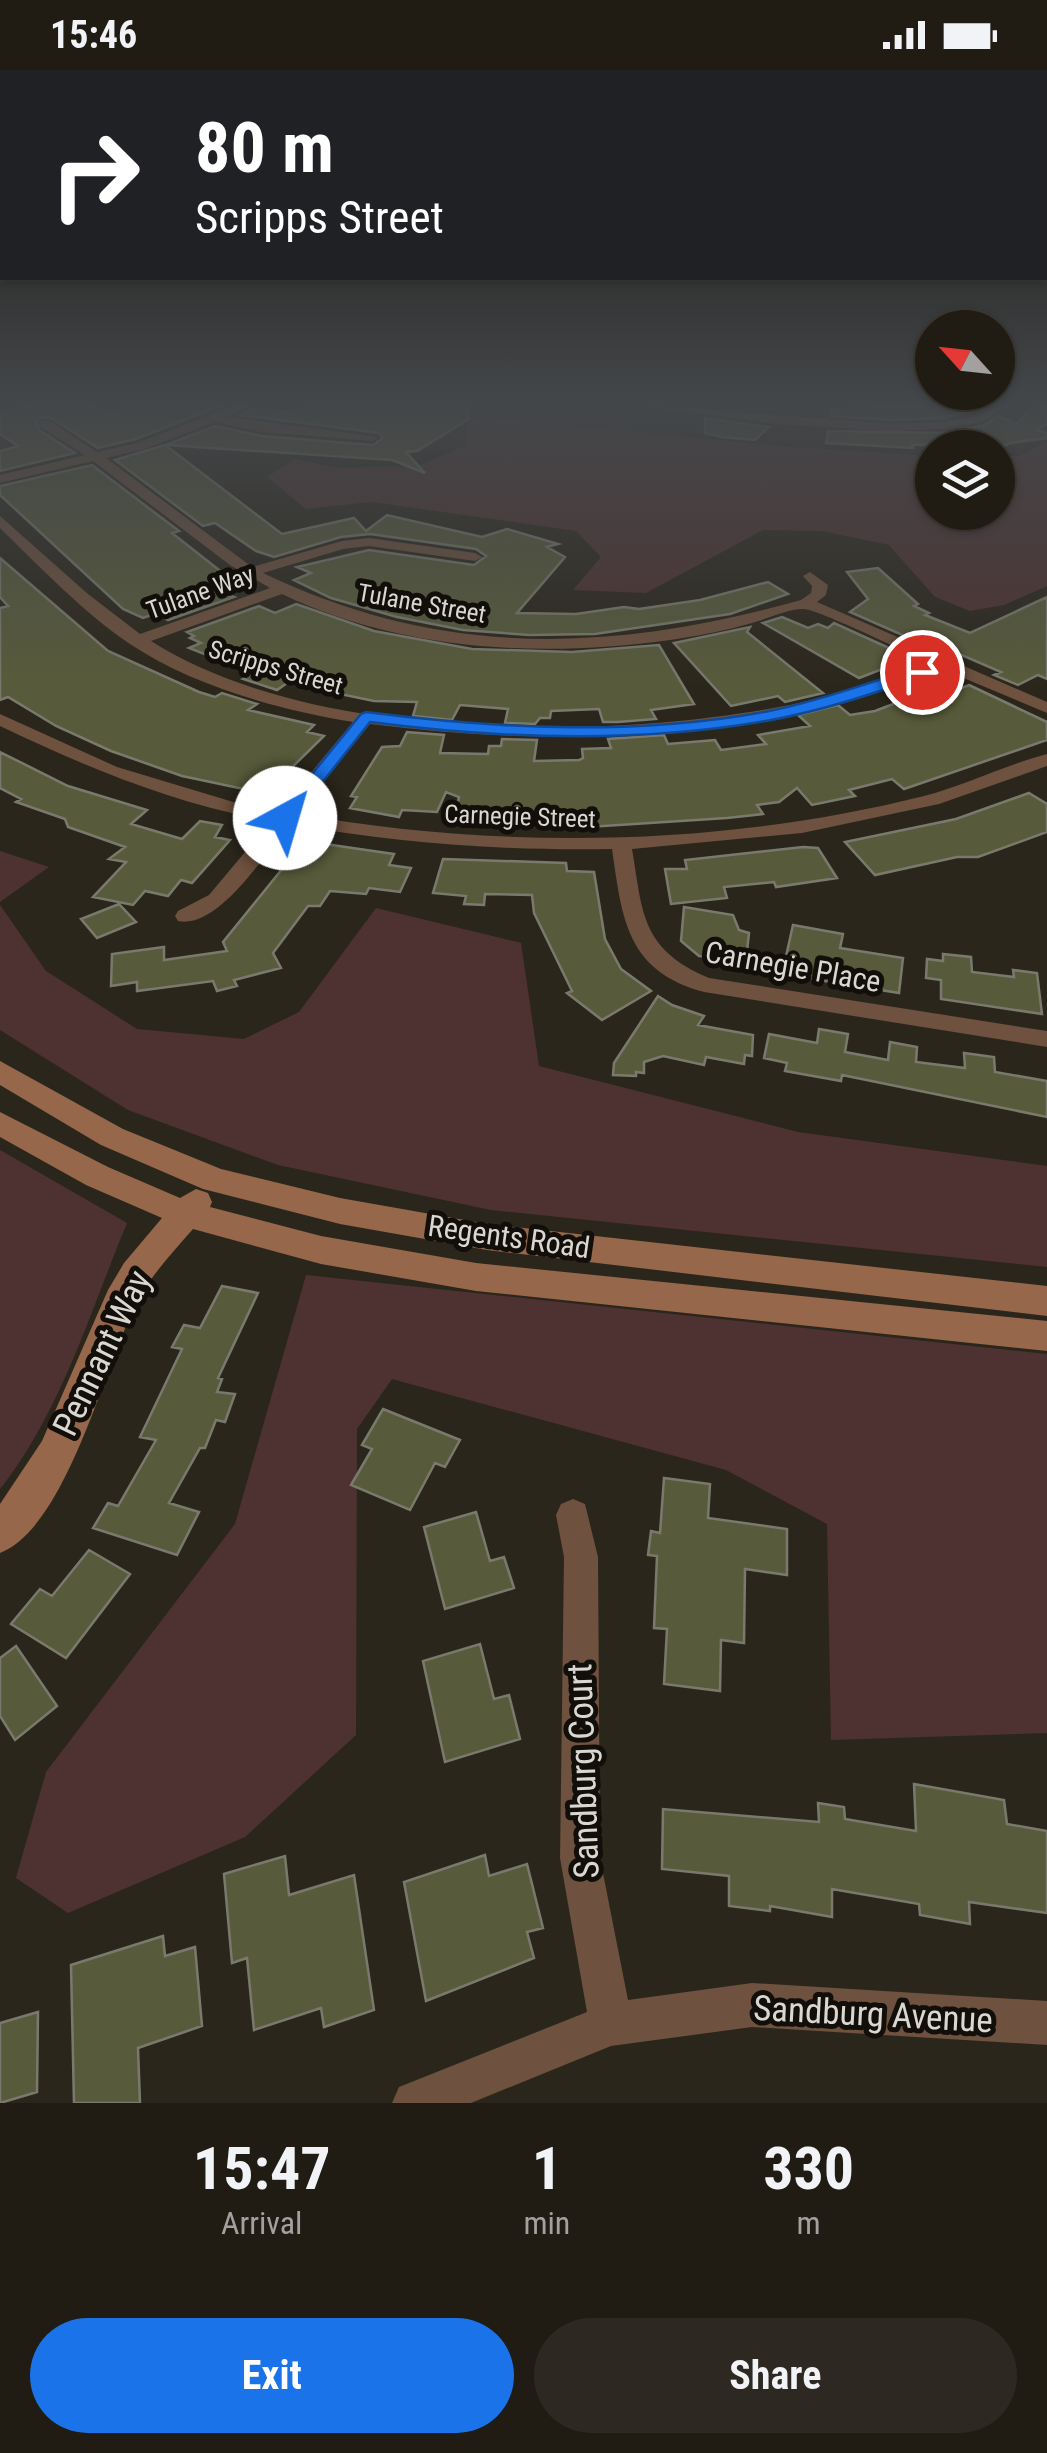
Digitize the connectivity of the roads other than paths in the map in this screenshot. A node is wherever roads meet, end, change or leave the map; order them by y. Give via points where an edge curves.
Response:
1 (155, 500) edge
2 (0, 521) edge
3 (475, 556) dead end
4 (250, 572) junction
5 (810, 576) dead end
6 (281, 590) junction
7 (806, 604) junction
8 (136, 641) junction
9 (942, 663) junction
10 (1047, 708) edge
11 (366, 717) junction
12 (0, 719) edge
13 (1047, 760) edge
14 (285, 818) junction
15 (621, 844) junction
16 (186, 916) dead end
17 (1047, 1039) edge
18 (0, 1071) edge
19 (0, 1122) edge
20 (214, 1180) junction
21 (186, 1214) junction
22 (1047, 1300) edge
23 (1047, 1336) edge
24 (573, 1515) dead end
25 (0, 1534) edge
26 (1047, 2023) edge
27 (611, 2024) junction
28 (415, 2103) edge

1 - 4 street, Tulane Street
2 - 8 street, Scripps Street
3 - 4 street via 368,542
4 - 6 street, Tulane Street
5 - 7 street via 820,585
6 - 7 street, Tulane Street via 403,628 559,643 672,636
6 - 8 street, Tulane Way
7 - 9 street
8 - 11 street, Scripps Street via 225,682
9 - 10 street
9 - 11 street, Scripps Street via 832,701 682,727 538,732
11 - 14 street
12 - 14 street, Carnegie Street via 102,770
13 - 15 street, Carnegie Street via 860,818
14 - 15 street, Carnegie Street via 503,844
14 - 16 street via 217,900
15 - 17 street, Carnegie Place via 640,942 684,978
18 - 20 main road, Regents Road via 112,1137
19 - 21 main road, Regents Road via 97,1176
20 - 21 main road, Pennant Way
20 - 22 main road, Regents Road via 455,1232
21 - 23 main road, Regents Road via 321,1250 476,1276
21 - 25 main road, Pennant Way via 121,1298 48,1469
24 - 27 street, Sandburg Court via 581,1557 580,1858
26 - 27 street, Sandburg Avenue via 752,2004
27 - 28 street, Sandburg Avenue

